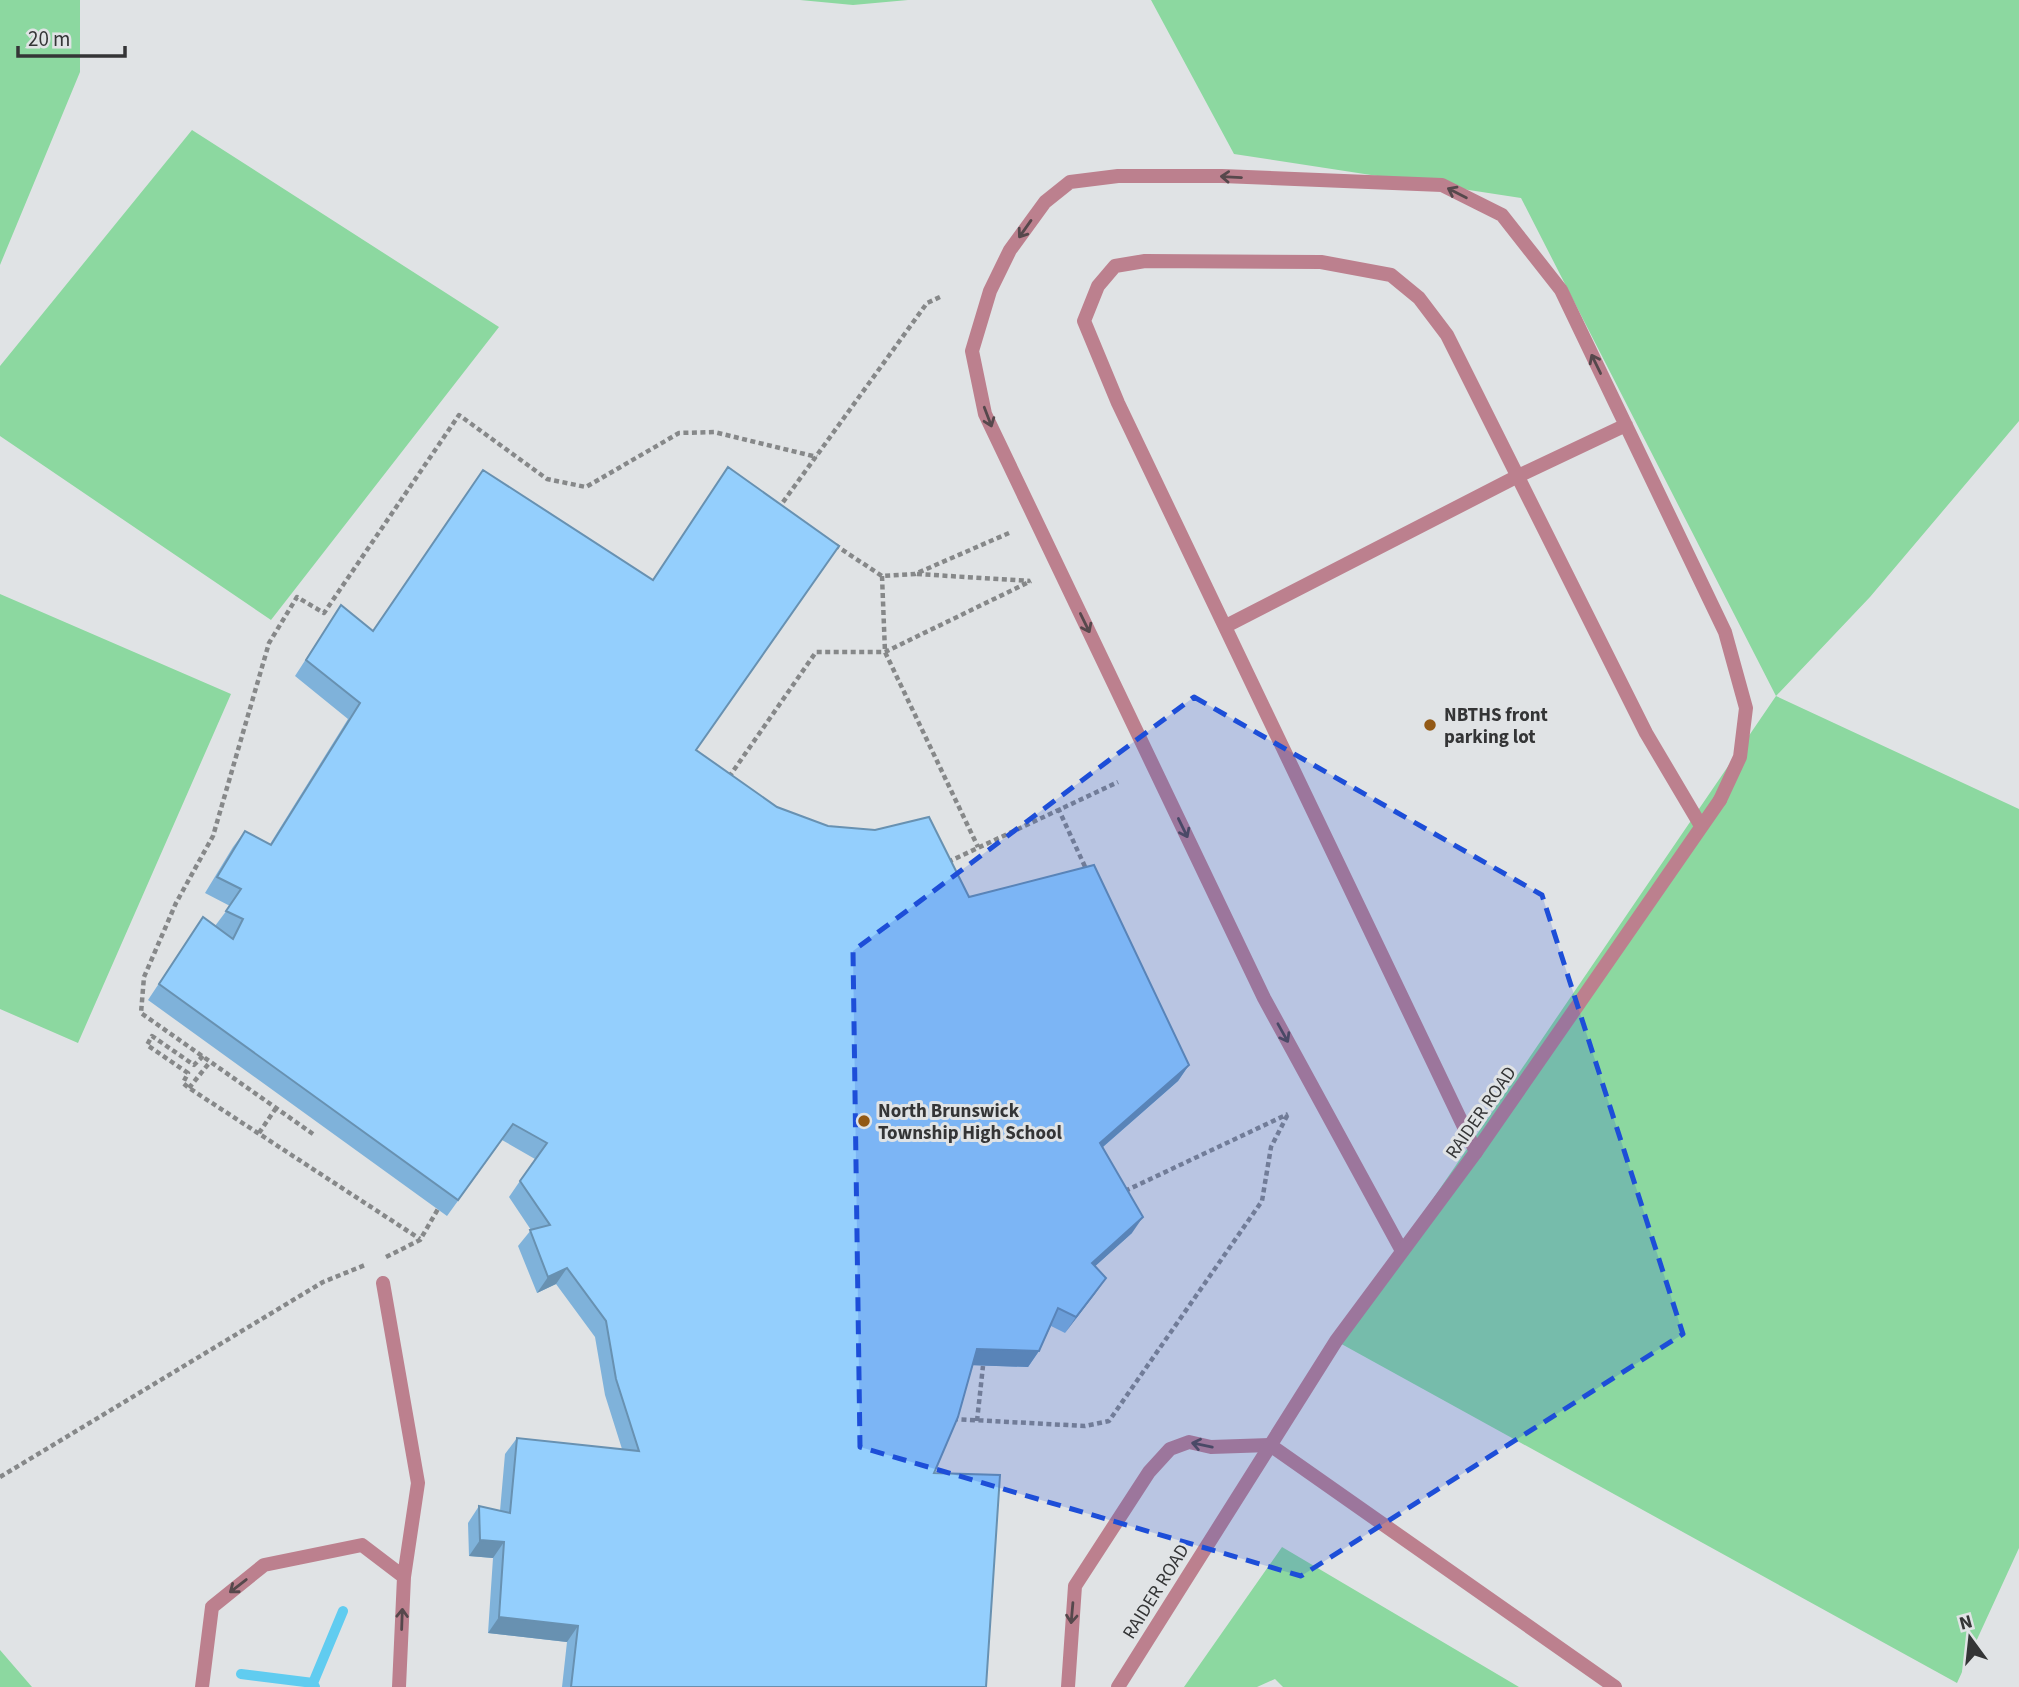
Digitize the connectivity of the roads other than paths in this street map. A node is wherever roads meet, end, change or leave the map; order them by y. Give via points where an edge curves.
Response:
1 (1626, 425) junction
2 (1518, 476) junction
3 (1226, 626) junction
4 (1701, 826) junction
5 (1476, 1152) junction
6 (1402, 1251) junction
7 (383, 1283) dead end
8 (1270, 1445) junction
9 (404, 1577) junction
10 (202, 1687) edge
11 (399, 1687) edge
12 (1068, 1687) edge
13 (1118, 1687) edge
14 (1615, 1687) edge

1 - 2 street
1 - 4 street, RAIDER ROAD via 1725,632 1746,708 1740,757 1720,800
1 -> 6 street, RAIDER ROAD via 1561,290 1502,215 1442,185 1222,176 1118,176 1070,182 1045,202 1010,250 990,290 972,351 985,414 1252,973
2 - 3 street
2 - 3 street via 1447,335 1419,298 1391,275 1321,262 1145,261 1115,266 1098,286 1084,321 1118,403
2 - 4 street via 1647,733
3 - 5 street
4 - 5 street, RAIDER ROAD
5 - 6 street, RAIDER ROAD
6 - 8 street, RAIDER ROAD via 1336,1341
7 - 9 street via 418,1483
8 -> 12 street via 1211,1447 1189,1442 1170,1449 1149,1472 1076,1586
8 - 13 street, RAIDER ROAD
8 - 14 street
9 -> 10 street via 362,1545 264,1565 212,1607
11 -> 9 street

